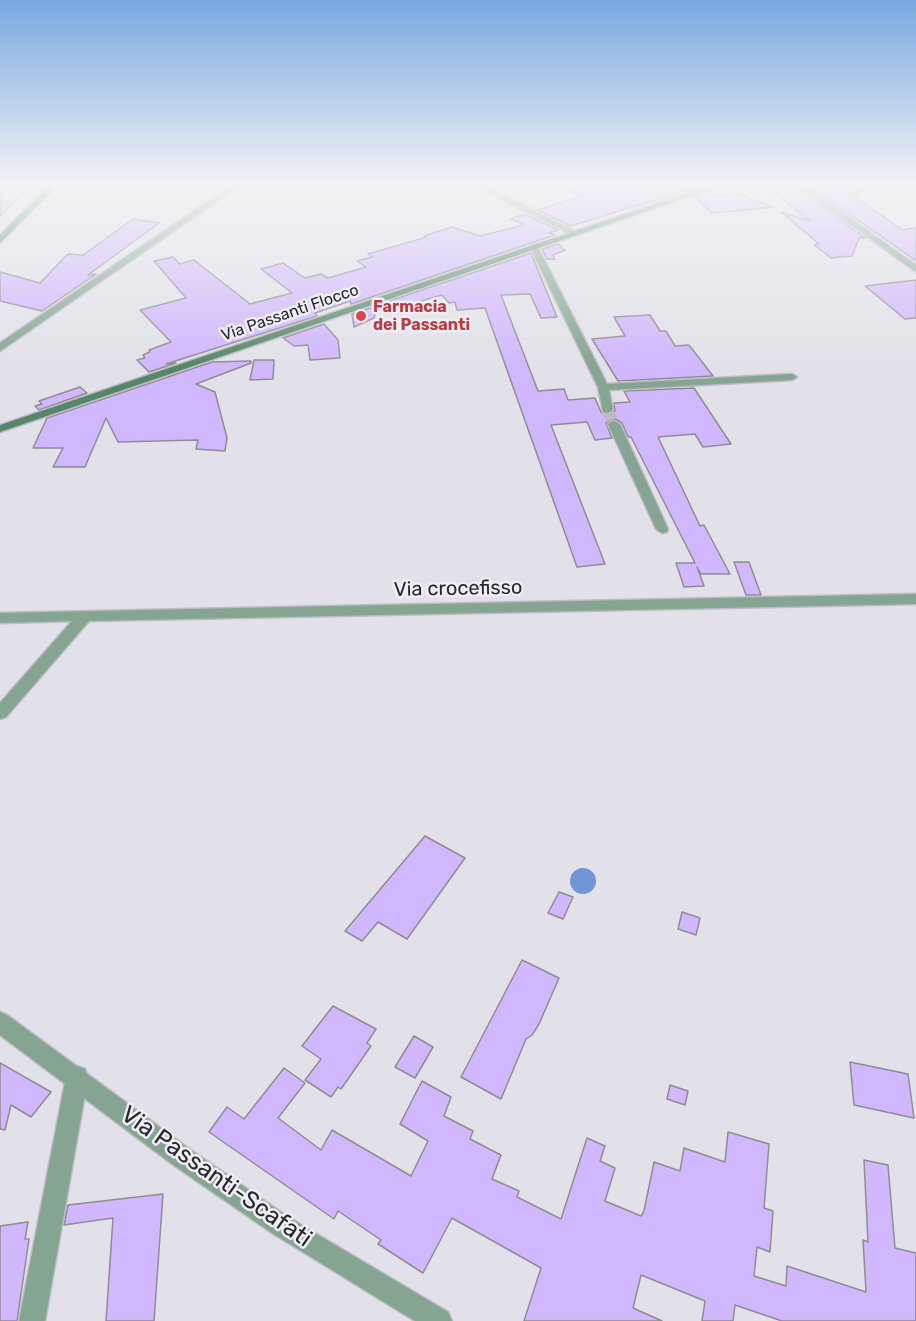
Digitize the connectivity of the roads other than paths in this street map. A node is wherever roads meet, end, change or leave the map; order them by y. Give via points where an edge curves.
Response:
1 (152, 244) edge
2 (544, 244) edge
3 (881, 244) edge
4 (534, 247) junction
5 (916, 269) edge
6 (0, 348) edge
7 (792, 378) dead end
8 (603, 387) junction
9 (607, 410) tunnel mouth
10 (614, 424) tunnel mouth
11 (0, 429) edge
12 (662, 529) dead end
13 (916, 599) edge
14 (85, 616) junction
15 (0, 618) edge
16 (0, 713) edge
17 (0, 1022) edge
18 (77, 1077) junction
19 (32, 1321) edge
20 (439, 1321) edge

1 - 6 street
2 - 4 main road, Via Passanti Flocco
3 - 5 street
4 - 8 street
4 - 11 main road, Via Passanti Flocco
7 - 8 street
8 - 9 street
10 - 12 street
13 - 14 street, Via crocefisso
14 - 15 street, Via crocefisso
14 - 16 street
17 - 18 street, Via Passanti-Scafati
18 - 19 street
18 - 20 street, Via Passanti-Scafati via 180,1156 280,1225

